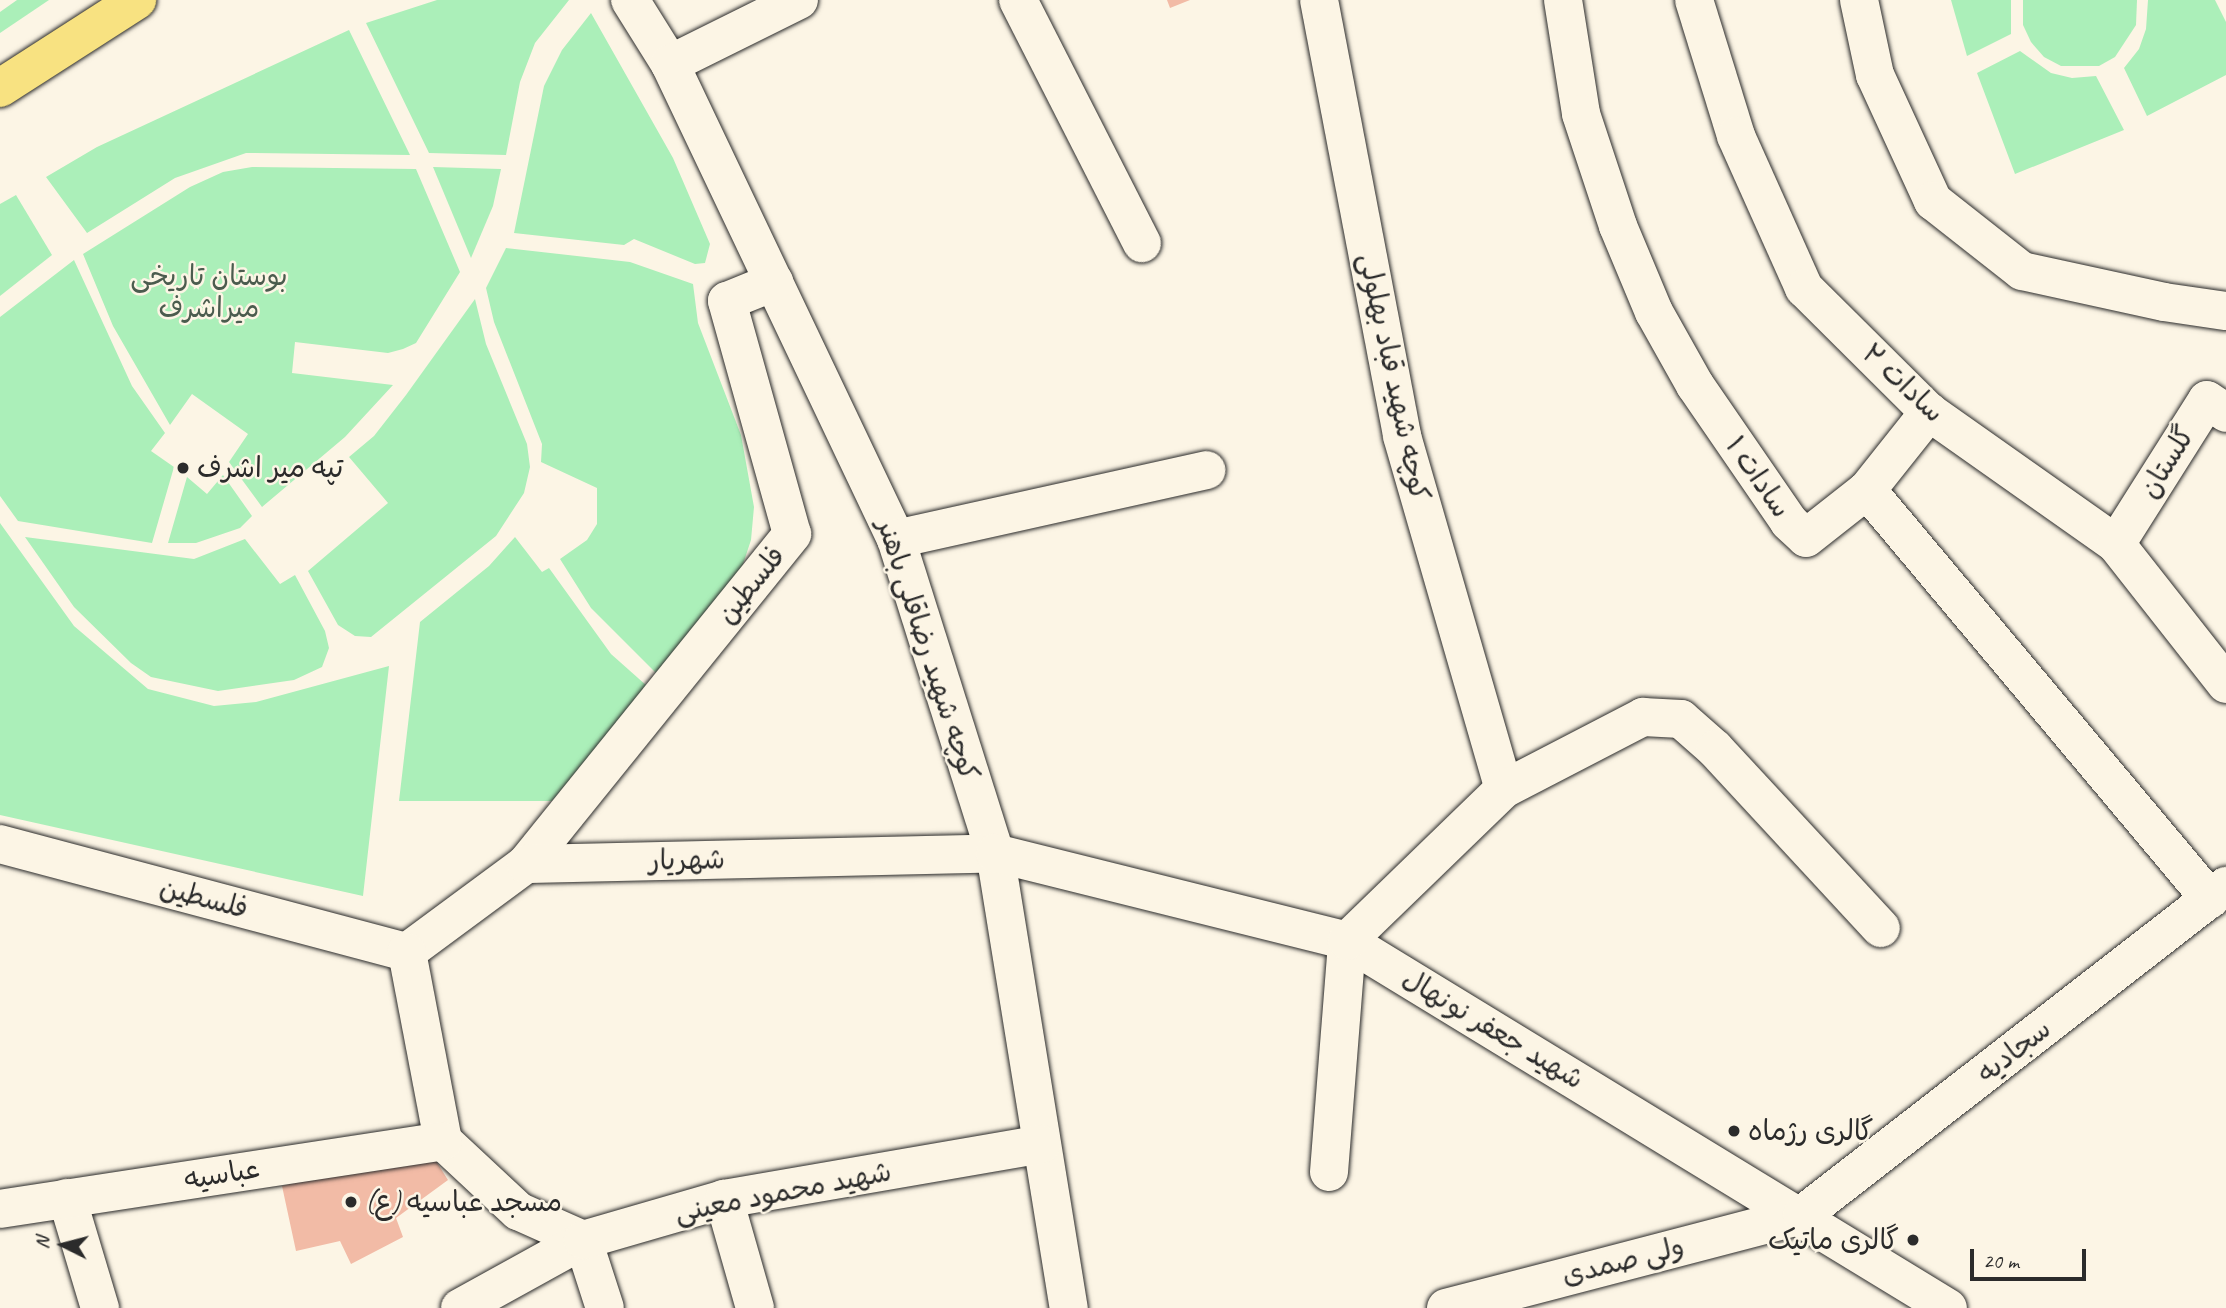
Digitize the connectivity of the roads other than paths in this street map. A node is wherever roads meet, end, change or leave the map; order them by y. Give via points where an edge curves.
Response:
1 (137, 0) edge
2 (630, 0) edge
3 (799, 0) edge
4 (1018, 0) edge
5 (1319, 0) edge
6 (1563, 0) edge
7 (1695, 0) edge
8 (1859, 0) edge
9 (670, 64) junction
10 (0, 89) edge
11 (1142, 243) dead end
12 (774, 282) junction
13 (2226, 311) edge
14 (1929, 412) junction
15 (2226, 413) edge
16 (1206, 470) dead end
17 (1867, 490) junction
18 (896, 539) junction
19 (2116, 544) junction
20 (2226, 684) edge
21 (1504, 789) junction
22 (0, 844) edge
23 (995, 853) junction
24 (526, 864) junction
25 (2218, 893) edge
26 (1881, 928) dead end
27 (1347, 940) junction
28 (407, 952) junction
29 (443, 1141) junction
30 (1041, 1144) junction
31 (1329, 1172) dead end
32 (67, 1198) junction
33 (724, 1199) junction
34 (0, 1209) edge
35 (1802, 1215) junction
36 (583, 1240) junction
37 (100, 1308) edge
38 (460, 1308) edge
39 (605, 1308) edge
40 (755, 1308) edge
41 (1069, 1308) edge
42 (1446, 1308) edge
43 (1948, 1308) edge

1 - 10 main road
2 - 9 street, کوچه شهید رضاقلی باهنر
3 - 9 street
4 - 11 street
5 - 21 street, کوچه شهید قباد بهلولی via 1402,436
6 - 17 street, سادات ۱ via 1581,114 1618,226 1654,312 1695,385 1789,522 1805,538
7 - 14 street, سادات ۲ via 1736,136 1804,288
8 - 13 street via 1875,75 1933,201 2022,271
9 - 12 street, کوچه شهید رضاقلی باهنر
12 - 18 street, کوچه شهید رضاقلی باهنر
12 - 24 street, فلسطین via 727,302 792,534
14 - 17 street
14 - 19 street, سادات ۲
15 - 19 street, گلستان via 2207,400
16 - 18 street
17 - 25 street
18 - 23 street, کوچه شهید رضاقلی باهنر
19 - 20 street, سادات ۲
21 - 26 street via 1643,717 1681,719 1715,749
21 - 27 street
22 - 28 street, فلسطین
23 - 24 street, شهریار
23 - 27 street, شهید جعفر نونهال
23 - 30 street, کوچه شهید رضاقلی باهنر
24 - 28 street
25 - 35 street, سجادیه
27 - 31 street
27 - 35 street, شهید جعفر نونهال
28 - 29 street
29 - 32 street, عباسیه
29 - 36 street via 518,1211
30 - 33 street, شهید محمود معینی
30 - 41 street, کوچه شهید رضاقلی باهنر
32 - 34 street, عباسیه
32 - 37 street
33 - 36 street, شهید محمود معینی
33 - 40 street
35 - 42 street, ولی صمدی
35 - 43 street, شهید جعفر نونهال
36 - 38 street, شهید محمود معینی
36 - 39 street

